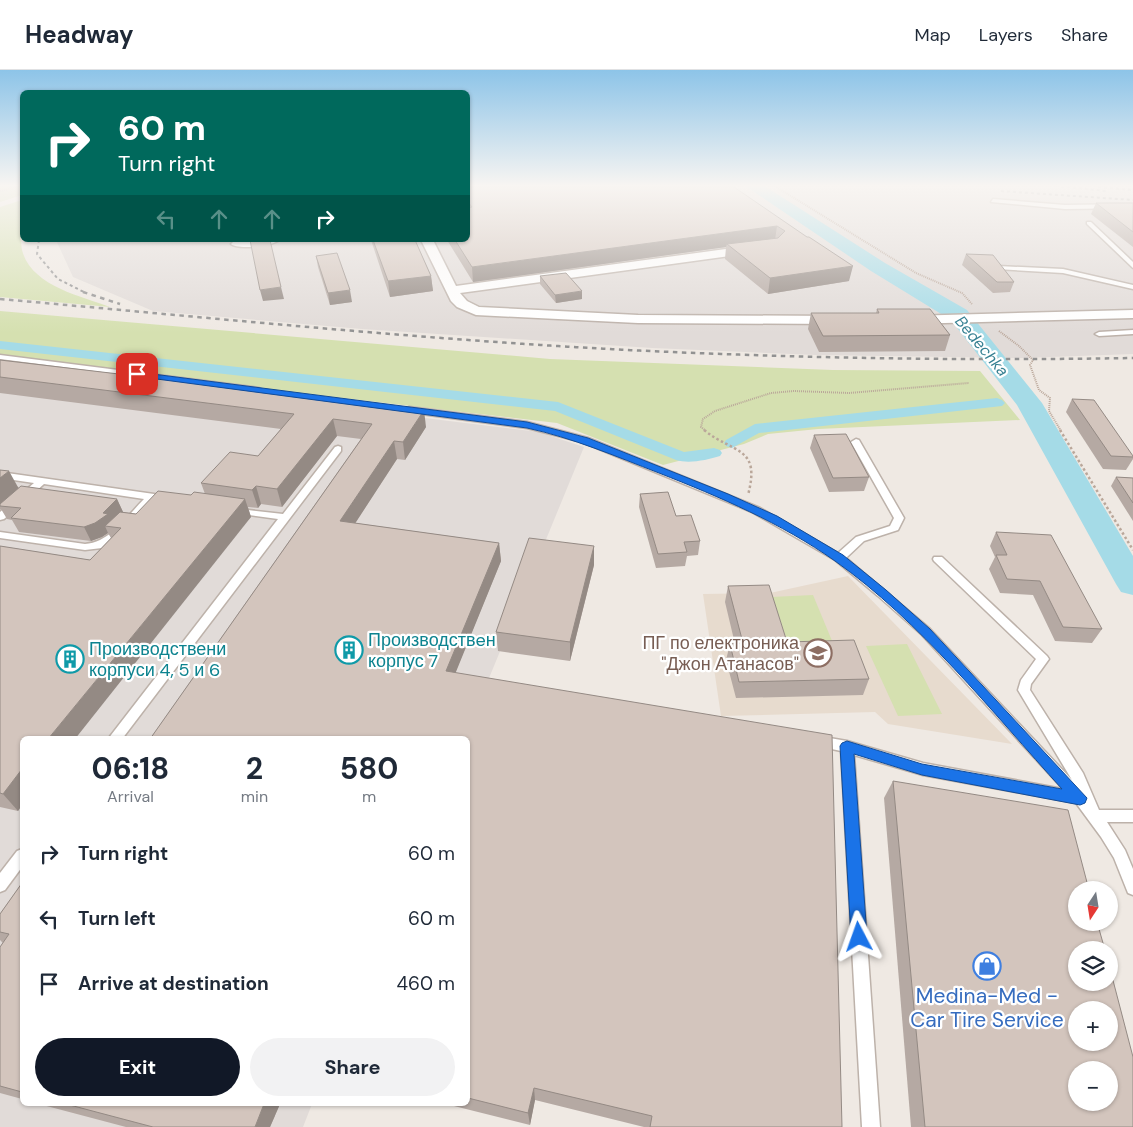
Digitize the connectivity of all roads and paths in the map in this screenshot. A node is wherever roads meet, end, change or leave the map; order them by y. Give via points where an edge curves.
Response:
1 (854, 234) edge
2 (1101, 234) edge
3 (255, 242) edge
4 (428, 242) edge
5 (237, 244) dead end
6 (765, 248) edge
7 (1133, 266) edge
8 (998, 268) edge
9 (1133, 287) edge
10 (453, 290) junction
11 (1133, 314) edge
12 (978, 317) junction
13 (853, 320) edge
14 (892, 320) edge
15 (1133, 332) edge
16 (1099, 334) dead end
17 (0, 357) edge
18 (969, 383) dead end
19 (273, 392) edge
20 (400, 408) edge
21 (856, 442) dead end
22 (338, 449) dead end
23 (0, 475) edge
24 (42, 481) junction
25 (151, 497) junction
26 (180, 501) edge
27 (744, 505) junction
28 (228, 508) edge
29 (0, 517) edge
30 (286, 517) junction
31 (0, 535) edge
32 (1133, 550) edge
33 (839, 558) junction
34 (938, 559) dead end
35 (116, 736) edge
36 (809, 739) edge
37 (847, 746) junction
38 (1080, 798) junction
39 (1094, 816) junction
40 (1133, 816) edge
41 (20, 859) edge
42 (0, 886) edge
43 (1133, 888) edge
44 (871, 1127) edge

1 - 12 path via 916,272 962,293
2 - 7 lane
3 - 5 street
4 - 10 street
6 - 10 street
8 - 9 lane via 1063,271
10 - 13 street via 462,304 476,311 501,313 638,319
11 - 12 street
12 - 14 street
12 - 32 path via 1033,360 1030,365 1039,390 1050,398 1049,411
15 - 16 lane
17 - 19 lane
18 - 27 path via 849,393 771,393 715,411 703,420 701,427 710,437 748,457 752,468 751,486
20 - 27 lane via 551,430 585,440
21 - 33 lane via 898,518 894,528 860,539
22 - 30 lane
23 - 24 lane
24 - 25 lane
24 - 29 lane
25 - 26 lane
25 - 31 lane via 110,540 98,546
27 - 33 lane
28 - 30 lane
30 - 35 lane
33 - 38 lane via 926,632
34 - 39 lane via 1043,659 1025,683 1024,690 1069,762
36 - 37 lane
37 - 38 lane via 922,769
37 - 44 lane
38 - 39 lane
39 - 40 lane
39 - 43 lane via 1120,855
41 - 42 lane

